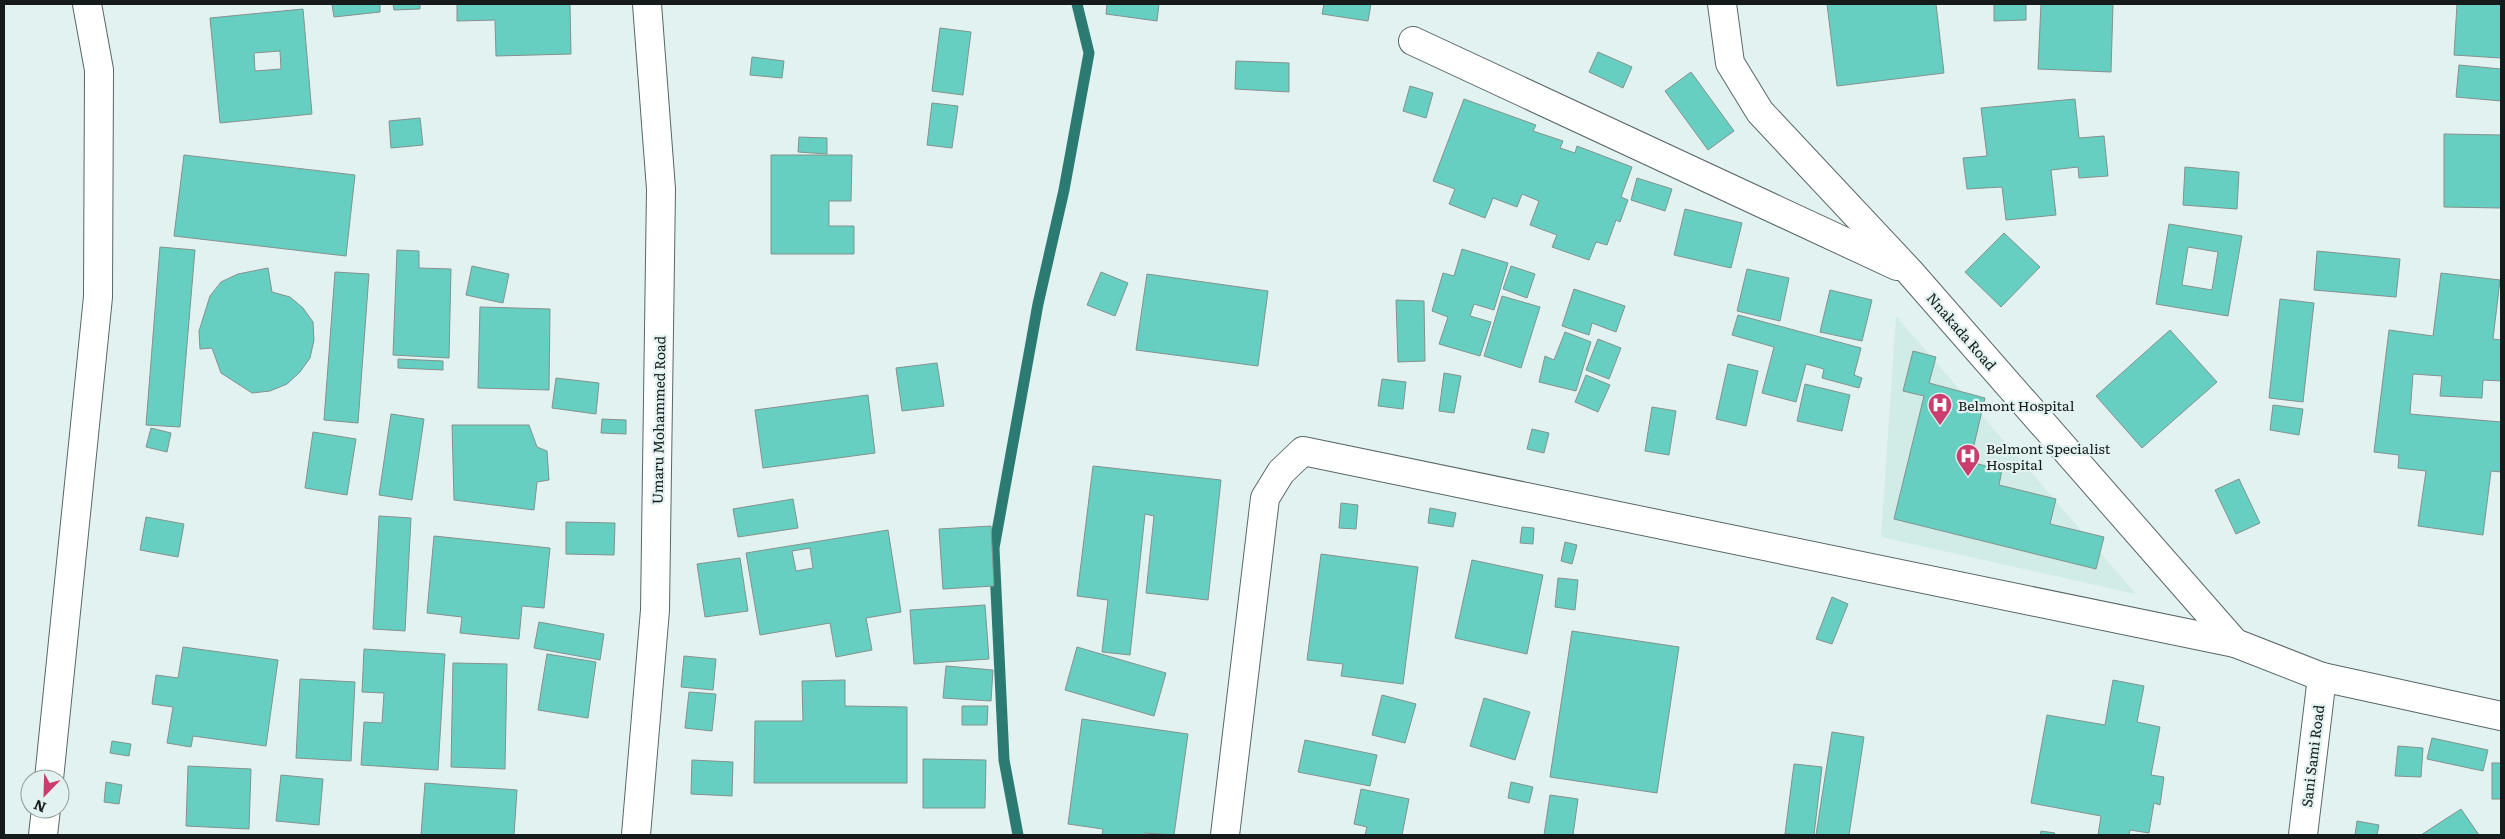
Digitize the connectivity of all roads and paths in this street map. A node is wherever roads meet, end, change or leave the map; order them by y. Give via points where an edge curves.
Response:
1 (87, 4) edge
2 (647, 4) edge
3 (1722, 4) edge
4 (1413, 41) dead end
5 (1909, 271) junction
6 (2235, 643) junction
7 (2322, 677) junction
8 (2501, 716) edge
9 (50, 769) edge
10 (45, 819) edge
11 (43, 835) edge
12 (636, 835) edge
13 (1225, 835) edge
14 (2303, 835) edge

1 - 9 street via 99,70 98,297
2 - 12 street, Umaru Mohammed Road via 661,218 655,610
3 - 5 street, Nnakada Road via 1730,63 1760,112
4 - 5 street
5 - 6 street, Nnakada Road
6 - 7 street
6 - 13 street via 1303,451 1281,472 1265,498
7 - 8 street
7 - 14 street, Sani Sami Road
10 - 11 street

